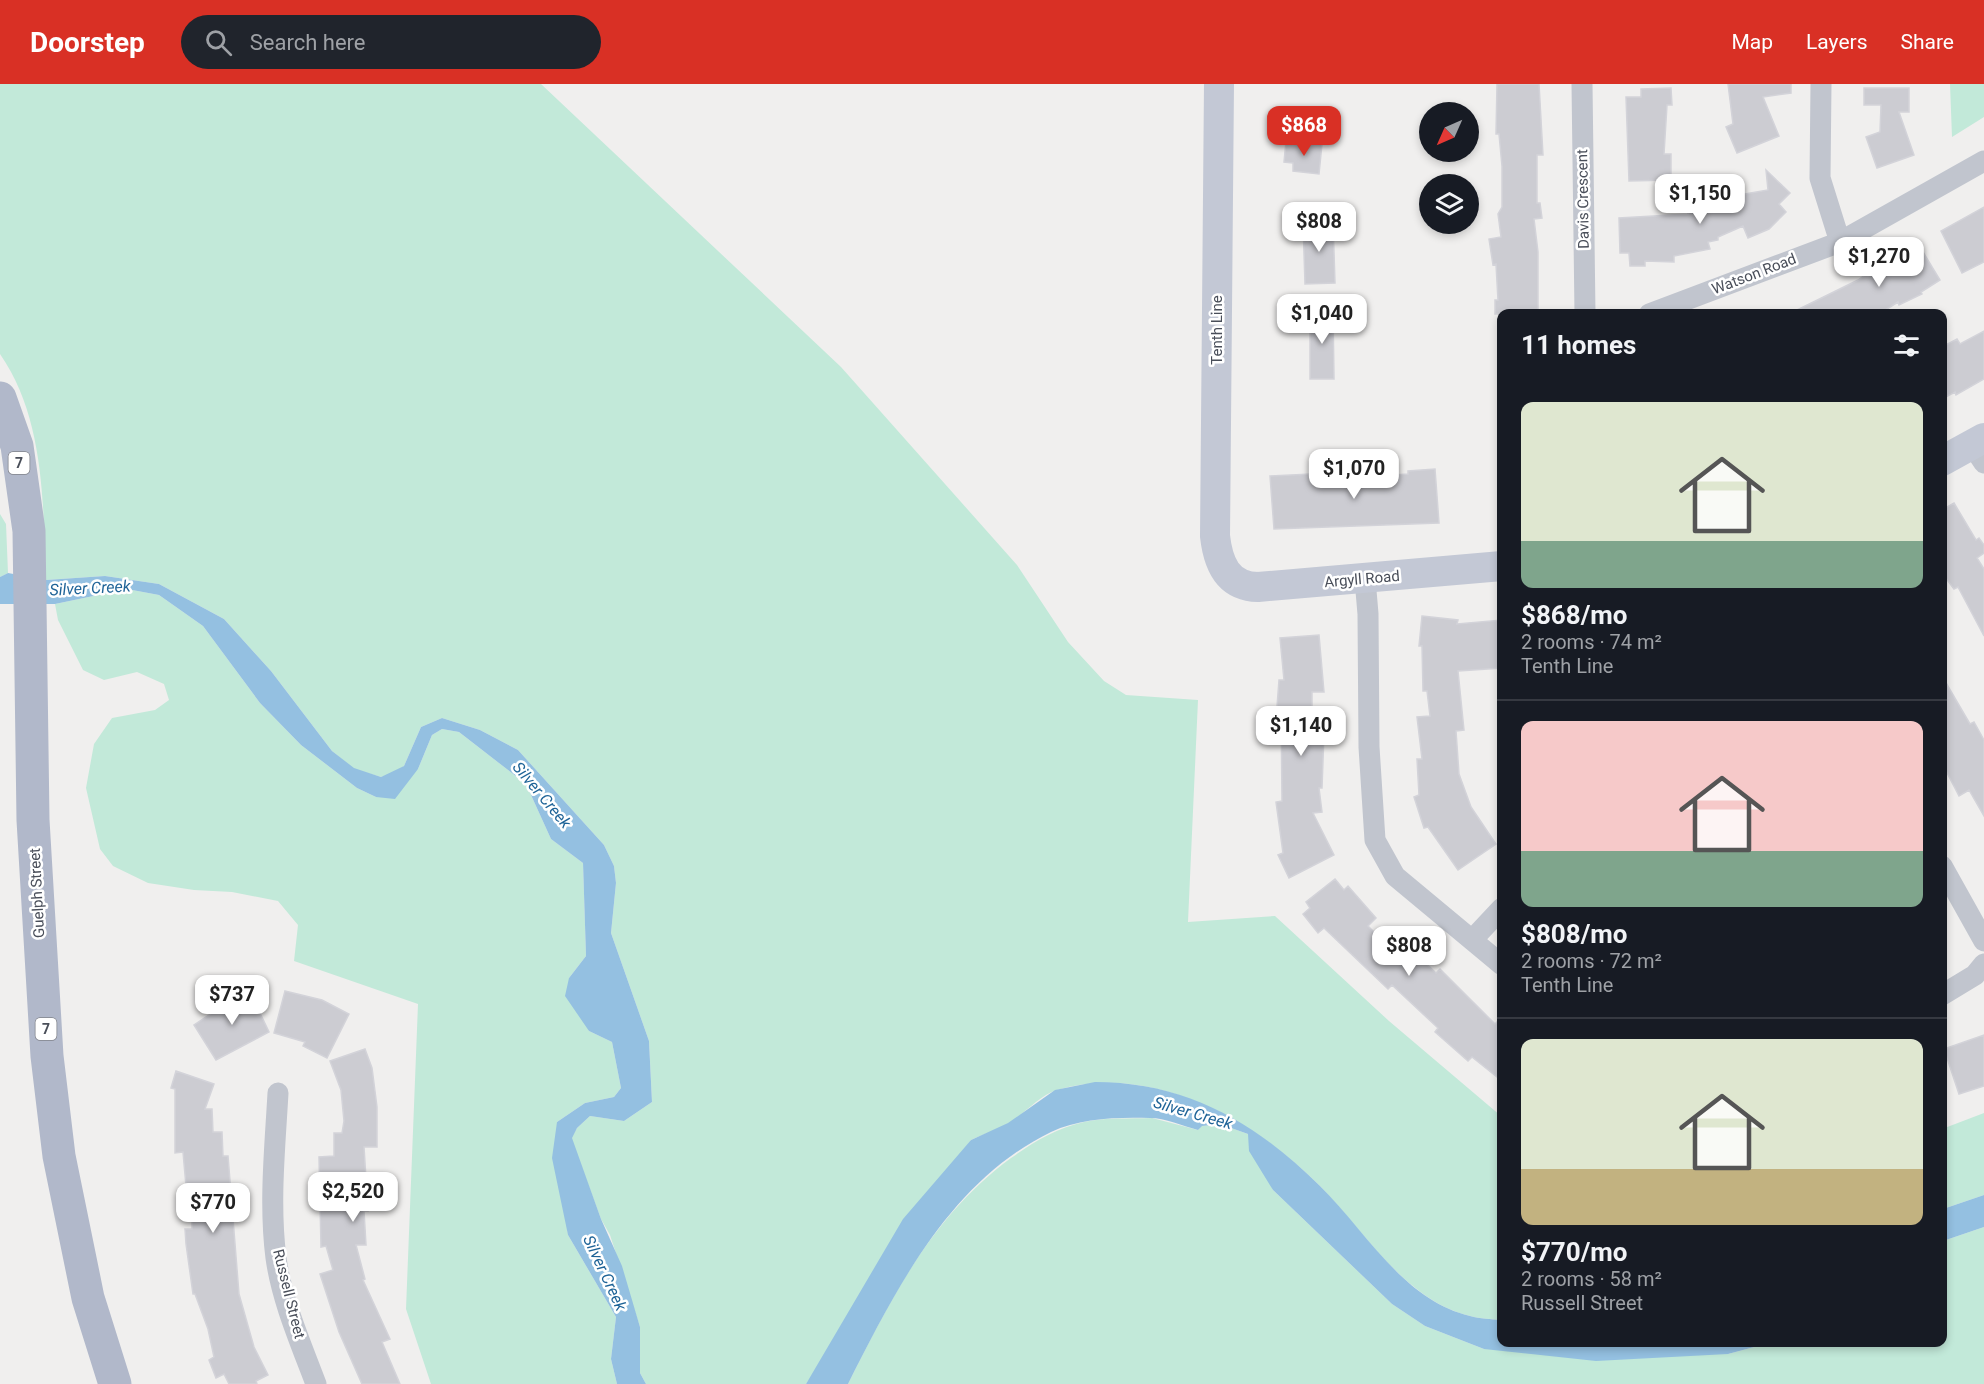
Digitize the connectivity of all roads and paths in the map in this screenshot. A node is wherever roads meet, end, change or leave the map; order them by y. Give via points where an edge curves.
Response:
1 (1219, 84) edge
2 (1582, 84) edge
3 (1821, 84) edge
4 (1984, 161) edge
5 (1840, 242) junction
6 (1585, 309) edge
7 (1662, 309) edge
8 (0, 398) edge
9 (1980, 449) edge
10 (1947, 459) edge
11 (1497, 566) edge
12 (1227, 574) joint
13 (1365, 579) junction
14 (1947, 875) edge
15 (1497, 913) edge
16 (1472, 940) junction
17 (1984, 941) edge
18 (1497, 961) edge
19 (1984, 964) edge
20 (1947, 992) edge
21 (278, 1093) dead end
22 (115, 1384) edge
23 (316, 1384) edge

1 - 12 street, Tenth Line via 1215,536 1219,561
2 - 6 street, Davis Crescent
3 - 5 street via 1821,178
4 - 5 street, Watson Road
5 - 7 street, Watson Road
8 - 22 main road, Guelph Street / 7 via 17,446 29,531 33,820 47,1056 59,1155 88,1298
9 - 10 street
11 - 13 street, Argyll Road
12 - 13 street, Argyll Road via 1245,587
13 - 16 street via 1375,840 1395,876
14 - 17 street
15 - 16 street
16 - 18 street
19 - 20 street via 1975,975
21 - 23 street, Russell Street via 276,1258

